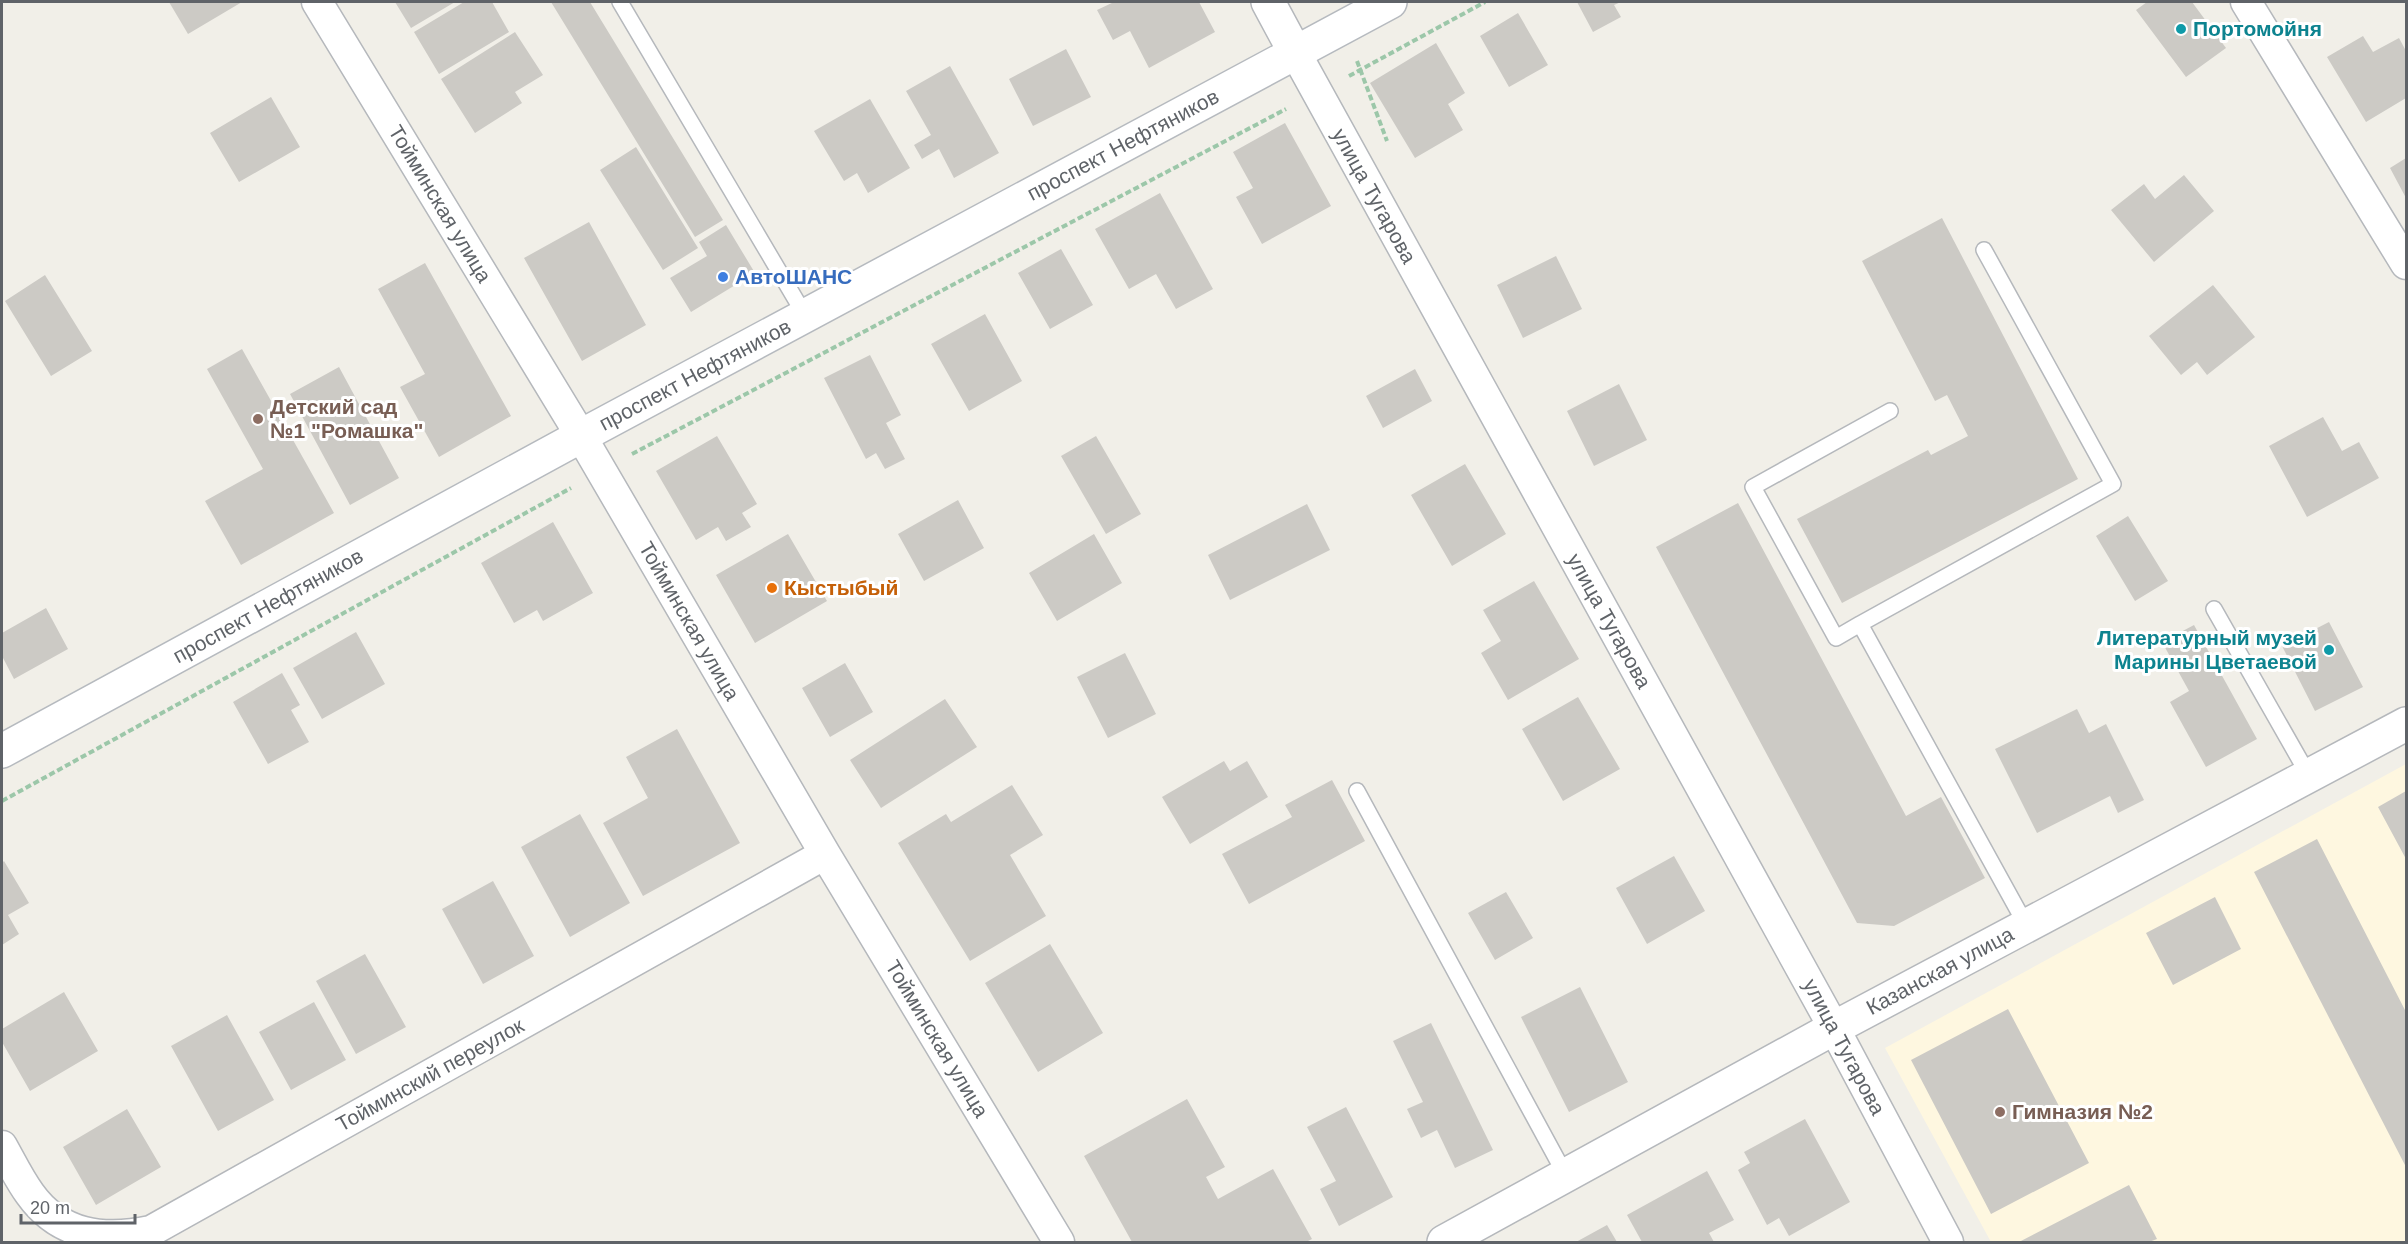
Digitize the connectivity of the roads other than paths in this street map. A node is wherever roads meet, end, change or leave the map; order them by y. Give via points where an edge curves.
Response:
1 (317, 2) edge
2 (620, 2) edge
3 (1268, 2) edge
4 (1390, 2) edge
5 (2246, 2) edge
6 (1295, 52) junction
7 (1984, 250) dead end
8 (2406, 262) edge
9 (806, 317) junction
10 (1890, 411) dead end
11 (580, 436) junction
12 (2214, 609) dead end
13 (1860, 624) junction
14 (2406, 724) edge
15 (2, 751) edge
16 (2309, 776) junction
17 (1357, 791) dead end
18 (825, 854) junction
19 (2026, 925) junction
20 (1834, 1028) junction
21 (2, 1146) edge
22 (1566, 1176) junction
23 (1059, 1242) edge
24 (1444, 1242) edge
25 (1948, 1242) edge

1 - 11 street, Тойминская улица
2 - 9 lane
3 - 6 main road, улица Тугарова
4 - 6 main road, проспект Нефтяников
5 - 8 street
6 - 9 main road, проспект Нефтяников
6 - 20 street, улица Тугарова
7 - 13 lane via 2113,484
9 - 11 main road, проспект Нефтяников
10 - 13 lane via 1753,487 1836,638
11 - 15 main road, проспект Нефтяников
11 - 18 street, Тойминская улица
12 - 16 lane
13 - 19 lane
14 - 16 main road, Казанская улица
16 - 19 main road, Казанская улица
17 - 22 lane
18 - 21 street, Тойминский переулок via 151,1231 124,1237 99,1236 72,1228 51,1216 31,1195
18 - 23 street, Тойминская улица
19 - 20 main road, Казанская улица
20 - 22 main road, Казанская улица
20 - 25 street, улица Тугарова
22 - 24 main road, Казанская улица

